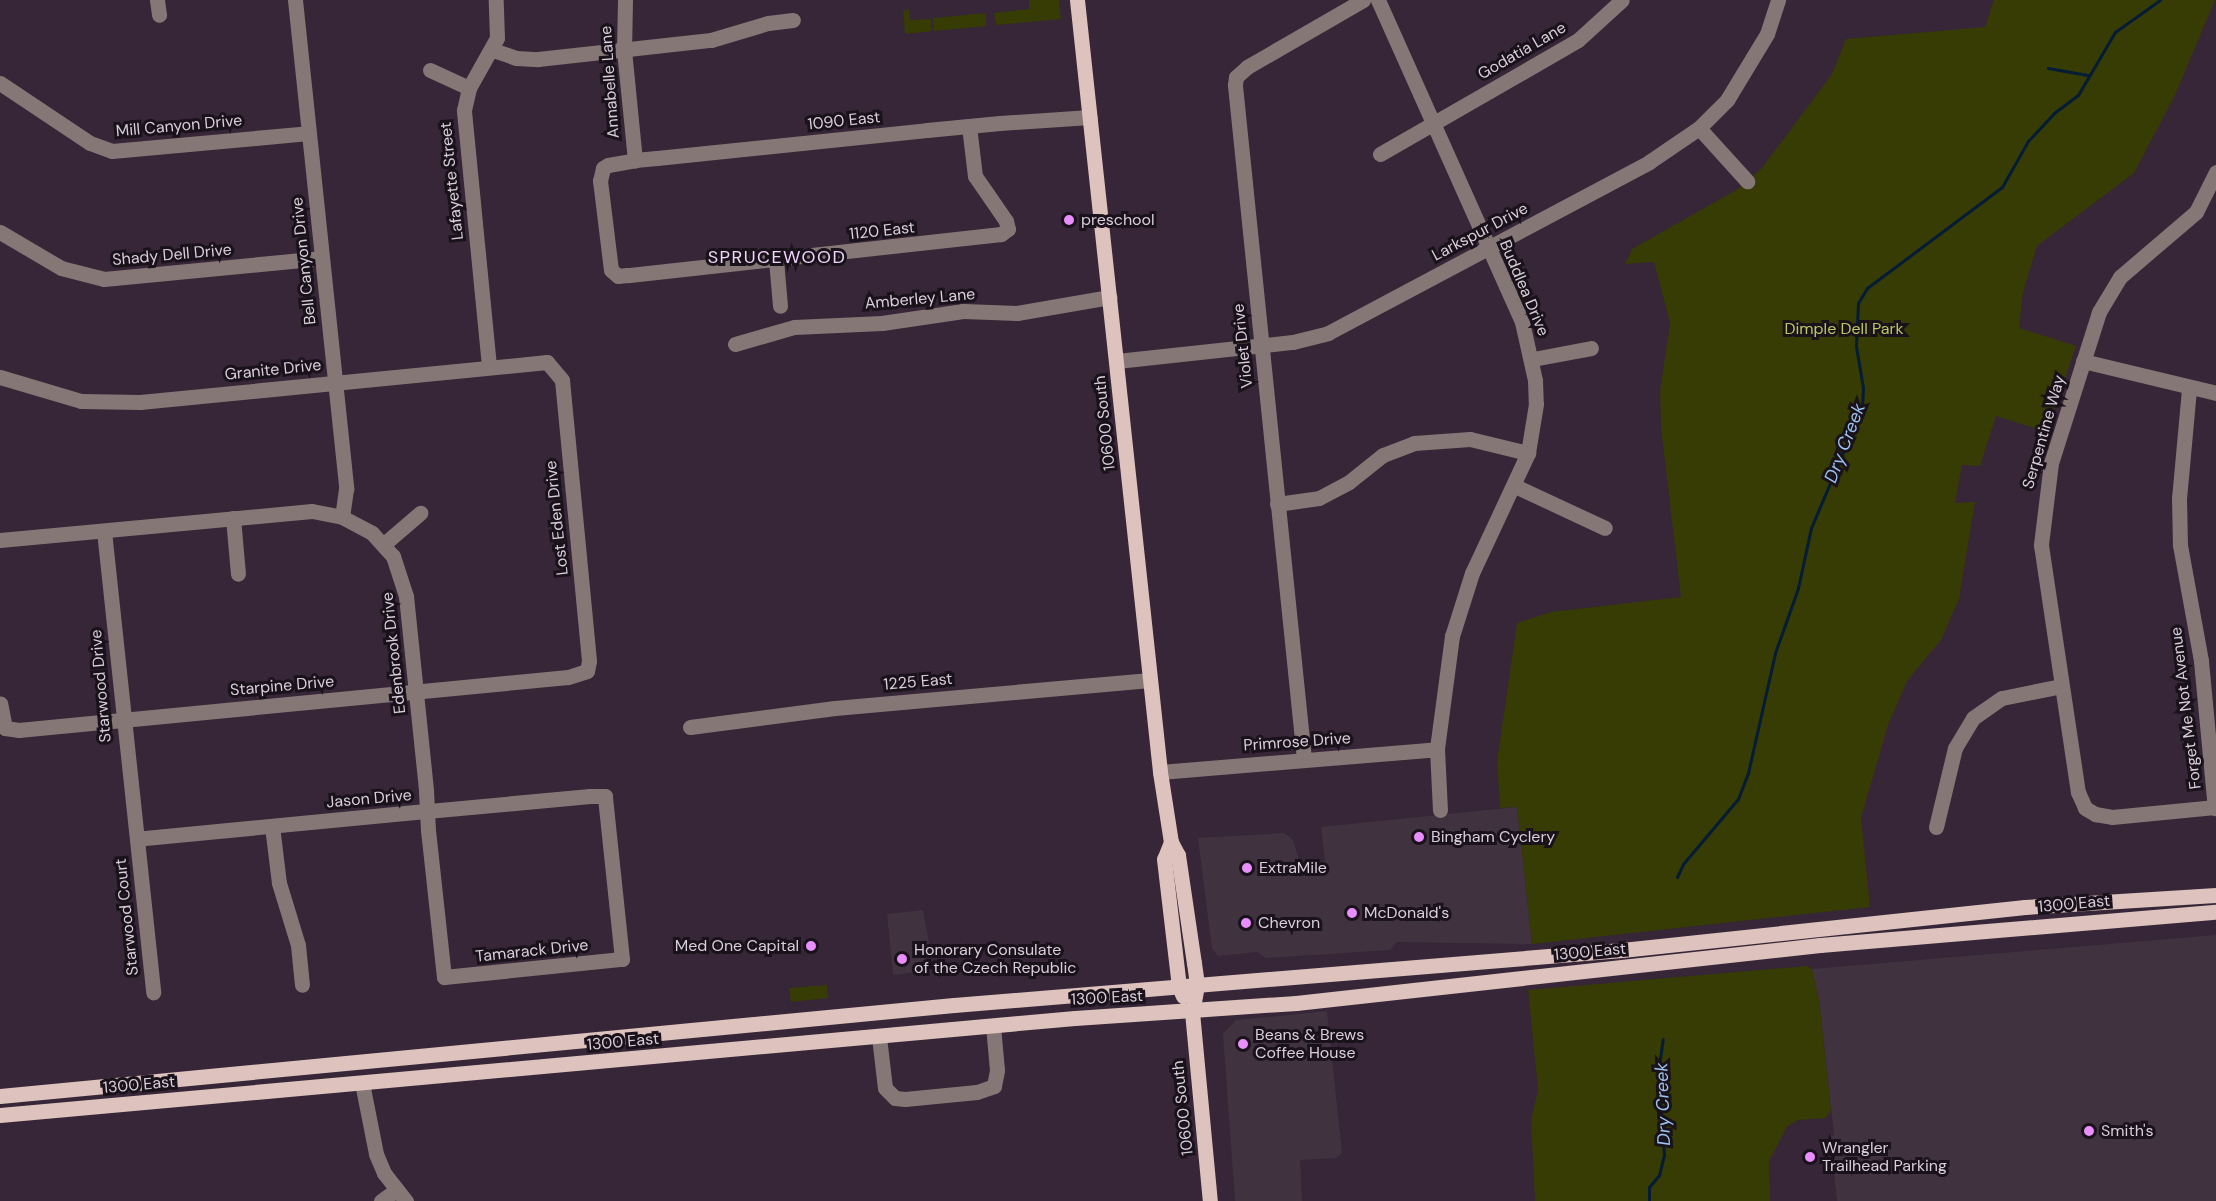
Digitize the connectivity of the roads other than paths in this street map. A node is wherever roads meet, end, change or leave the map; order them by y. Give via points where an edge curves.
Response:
1 (295, 0) edge
2 (495, 0) edge
3 (625, 0) edge
4 (1077, 0) edge
5 (1363, 0) edge
6 (1378, 0) edge
7 (1623, 0) edge
8 (1778, 0) edge
9 (794, 20) dead end
10 (493, 50) junction
11 (624, 50) junction
12 (430, 70) dead end
13 (0, 83) edge
14 (469, 88) junction
15 (1090, 117) junction
16 (1433, 124) junction
17 (969, 126) junction
18 (1699, 128) junction
19 (308, 133) junction
20 (1380, 154) dead end
21 (635, 160) junction
22 (2216, 172) edge
23 (1747, 181) dead end
24 (0, 232) edge
25 (1488, 248) junction
26 (322, 258) junction
27 (776, 260) junction
28 (614, 274) joint
29 (1110, 297) junction
30 (780, 306) dead end
31 (735, 344) dead end
32 (1261, 346) junction
33 (1591, 348) dead end
34 (1533, 359) junction
35 (1117, 361) junction
36 (2083, 361) junction
37 (552, 365) joint
38 (489, 366) junction
39 (0, 377) edge
40 (335, 382) junction
41 (2189, 390) junction
42 (2216, 393) edge
43 (1528, 453) junction
44 (1515, 486) junction
45 (1277, 504) junction
46 (420, 513) dead end
47 (342, 517) junction
48 (233, 518) junction
49 (1605, 528) dead end
50 (104, 531) junction
51 (0, 540) edge
52 (384, 544) junction
53 (238, 574) dead end
54 (587, 671) joint
55 (1150, 680) junction
56 (2061, 686) junction
57 (417, 692) junction
58 (0, 703) edge
59 (122, 720) junction
60 (690, 727) dead end
61 (1437, 749) junction
62 (1304, 759) junction
63 (1160, 771) junction
64 (2216, 807) edge
65 (1440, 810) dead end
66 (427, 811) junction
67 (272, 826) junction
68 (1936, 828) dead end
69 (137, 838) junction
70 (1171, 842) junction
71 (2216, 895) edge
72 (2216, 903) edge
73 (2216, 912) edge
74 (2175, 915) junction
75 (622, 959) joint
76 (444, 977) joint
77 (302, 985) dead end
78 (1197, 986) junction
79 (1179, 987) junction
80 (153, 992) dead end
81 (1192, 1012) junction
82 (993, 1026) junction
83 (879, 1037) junction
84 (466, 1053) junction
85 (362, 1083) junction
86 (0, 1096) edge
87 (0, 1116) edge
88 (401, 1196) edge
89 (381, 1201) edge
90 (1210, 1201) edge

1 - 19 street, Bell Canyon Drive
2 - 10 street, Lafayette Street via 498,26
3 - 11 street, Annabelle Lane
4 - 15 main road, 10600 South
5 - 32 street, Violet Drive via 1236,77
6 - 16 street, Buddlea Drive
7 - 16 street, Godatia Lane via 1591,31
8 - 18 street, Larkspur Drive via 1767,34 1749,68
9 - 11 street via 768,23 711,40
10 - 11 street via 527,59
10 - 14 street, Lafayette Street
11 - 21 street, Annabelle Lane
12 - 14 street
13 - 19 street, Mill Canyon Drive via 90,143 112,151
14 - 38 street, Lafayette Street via 464,121
15 - 17 street, 1090 East
15 - 29 main road, 10600 South
16 - 20 street, Godatia Lane
16 - 25 street, Buddlea Drive
17 - 21 street, 1090 East
17 - 27 street, 1120 East via 975,176 1008,229 983,239
18 - 23 street
18 - 25 street, Larkspur Drive via 1649,162
19 - 26 street, Bell Canyon Drive
21 - 28 street, 1090 East via 603,168 600,182 608,259
22 - 36 street, Serpentine Way via 2196,212 2133,264 2108,292
24 - 26 street, Shady Dell Drive via 61,268 104,279
25 - 32 street, Larkspur Drive via 1328,333
25 - 34 street, Buddlea Drive via 1522,322
26 - 40 street, Bell Canyon Drive
27 - 28 street, 1120 East
27 - 30 street
29 - 31 street, Amberley Lane via 1017,313 963,311 882,323 794,327
29 - 35 main road, 10600 South
32 - 35 street, Larkspur Drive
32 - 45 street, Violet Drive
33 - 34 street
34 - 43 street, Buddlea Drive via 1536,404
35 - 55 main road, 10600 South
36 - 41 street
36 - 56 street, Serpentine Way via 2051,463 2041,517 2043,573
37 - 38 street, Granite Drive via 536,361
37 - 54 street, Lost Eden Drive via 561,380 589,656
38 - 40 street, Granite Drive
39 - 40 street, Granite Drive via 51,396 110,403
40 - 47 street, Bell Canyon Drive via 346,489
41 - 42 street
41 - 64 street, Forget Me Not Avenue via 2179,498 2180,545 2201,661
43 - 44 street, Buddlea Drive
43 - 45 street via 1470,438 1414,442 1383,455 1349,482 1319,498
44 - 49 street
44 - 61 street, Buddlea Drive via 1486,540 1461,603 1444,678
45 - 62 street, Violet Drive
46 - 52 street
47 - 48 street, Edenbrook Drive via 312,511
47 - 52 street, Edenbrook Drive via 372,532
48 - 50 street, Edenbrook Drive
48 - 53 street
50 - 51 street, Edenbrook Drive
50 - 59 street, Starwood Drive
52 - 57 street, Edenbrook Drive via 404,582
54 - 57 street, Starpine Drive via 568,677
55 - 60 street, 1225 East via 835,708
55 - 63 main road, 10600 South
56 - 64 street, Serpentine Way via 2078,792 2085,808 2112,817
56 - 68 street via 2002,698 1973,718 1955,748
57 - 59 street, Starpine Drive
57 - 66 street, Edenbrook Drive
58 - 59 street, Starpine Drive via 5,728 12,730
59 - 69 street, Starwood Drive
61 - 62 street, Primrose Drive
61 - 65 street, Buddlea Drive
62 - 63 street, Primrose Drive
63 - 70 main road, 10600 South
66 - 67 street, Jason Drive
66 - 75 street, Jason Drive via 605,796
66 - 76 street, Edenbrook Drive
67 - 69 street, Jason Drive
67 - 77 street via 279,883 296,937
69 - 80 street, Starwood Court
70 - 78 main road, 10600 South via 1178,855
70 - 79 main road, 10600 South via 1164,859
71 - 78 main road, 1300 East via 2025,907 1612,951
72 - 74 main road via 2183,906
73 - 74 main road, 1300 East
74 - 81 main road, 1300 East via 1933,934
75 - 76 street, Tamarack Drive
78 - 79 main road, 1300 East
78 - 81 main road, 10600 South
79 - 81 main road, 10600 South
79 - 84 main road, 1300 East
81 - 82 main road, 1300 East
81 - 90 main road, 10600 South
82 - 83 main road, 1300 East
82 - 83 street via 997,1070 994,1086 977,1092 895,1098 883,1083
83 - 85 main road, 1300 East
84 - 85 main road via 437,1062 370,1070
84 - 86 main road, 1300 East
85 - 87 main road, 1300 East
85 - 88 street via 369,1135 384,1173
88 - 89 street

